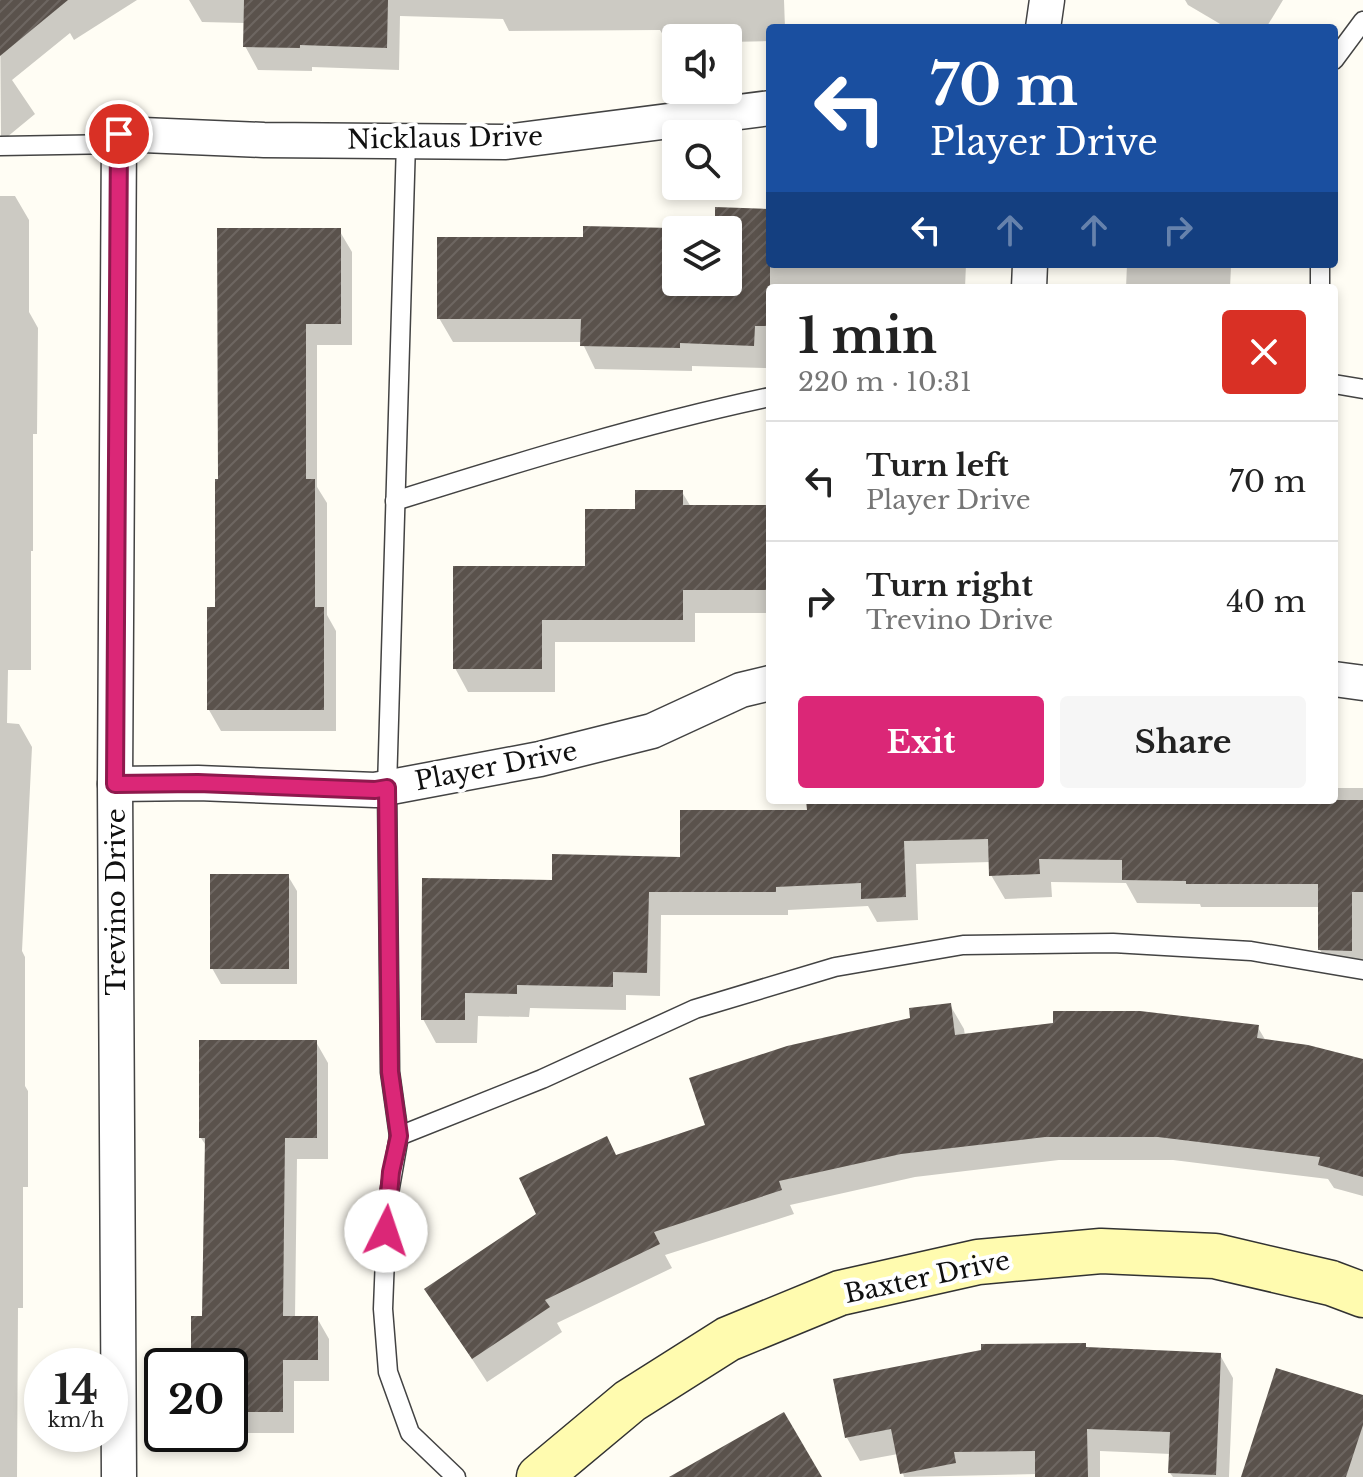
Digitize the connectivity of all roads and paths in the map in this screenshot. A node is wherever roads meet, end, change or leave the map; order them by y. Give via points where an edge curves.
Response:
1 (1047, 0) edge
2 (1363, 21) edge
3 (1044, 24) edge
4 (1338, 55) edge
5 (766, 109) edge
6 (119, 139) junction
7 (406, 142) junction
8 (0, 146) edge
9 (1338, 385) edge
10 (1363, 389) edge
11 (766, 398) edge
12 (395, 501) junction
13 (1338, 680) edge
14 (1363, 683) edge
15 (766, 684) edge
16 (115, 784) junction
17 (387, 788) junction
18 (1363, 970) edge
19 (399, 1136) junction
20 (1363, 1295) edge
21 (119, 1477) edge
22 (456, 1477) edge
23 (539, 1477) edge

1 - 3 street
2 - 4 lane
5 - 7 street, Nicklaus Drive via 506,142
6 - 7 street, Nicklaus Drive
6 - 8 lane
6 - 16 street, Trevino Drive
7 - 12 lane
9 - 10 lane
11 - 12 lane
12 - 17 lane
13 - 14 street
15 - 17 street, Player Drive via 652,731
16 - 17 street, Player Drive
16 - 21 street, Trevino Drive
17 - 19 lane via 390,1072
18 - 19 lane via 1251,951 1113,943 963,945 835,967 695,1009 542,1079
19 - 22 lane via 387,1205 383,1309 388,1372 410,1433
20 - 23 street, Baxter Drive via 1215,1256 1101,1251 978,1262 840,1293 728,1339 630,1401

